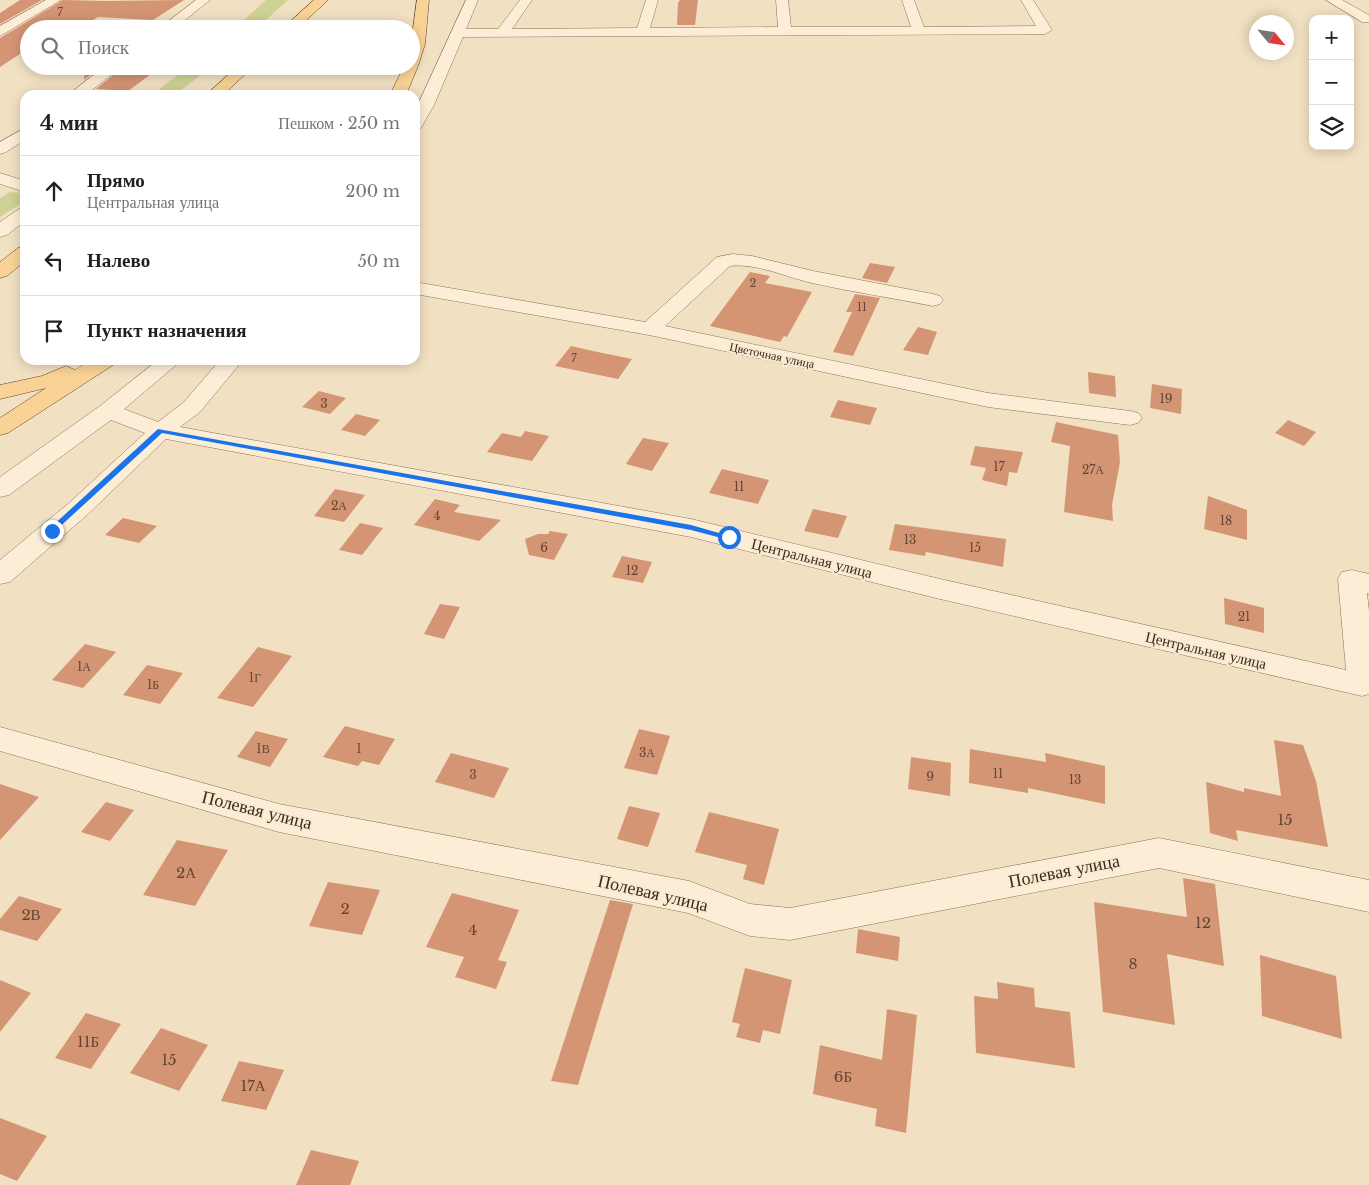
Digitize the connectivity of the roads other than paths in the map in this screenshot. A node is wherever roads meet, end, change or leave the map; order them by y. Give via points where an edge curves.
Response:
1 (55, 0) edge
2 (204, 0) edge
3 (322, 0) edge
4 (423, 0) edge
5 (472, 0) edge
6 (526, 0) edge
7 (652, 0) edge
8 (782, 0) edge
9 (908, 0) edge
10 (1027, 0) edge
11 (1332, 0) edge
12 (1367, 19) dead end
13 (20, 20) edge
14 (21, 20) edge
15 (177, 20) edge
16 (299, 20) edge
17 (420, 26) edge
18 (919, 30) junction
19 (785, 31) junction
20 (0, 32) edge
21 (642, 32) junction
22 (458, 33) junction
23 (502, 33) junction
24 (103, 75) edge
25 (237, 75) edge
26 (407, 75) edge
27 (83, 90) edge
28 (220, 90) edge
29 (400, 90) edge
30 (420, 116) edge
31 (20, 136) edge
32 (0, 149) edge
33 (0, 178) edge
34 (20, 185) edge
35 (20, 217) edge
36 (0, 231) edge
37 (20, 256) edge
38 (0, 272) edge
39 (420, 289) edge
40 (933, 300) dead end
41 (649, 329) junction
42 (85, 365) edge
43 (97, 365) edge
44 (165, 365) edge
45 (228, 365) edge
46 (0, 392) edge
47 (108, 411) junction
48 (1130, 418) dead end
49 (0, 428) edge
50 (161, 431) junction
51 (0, 489) edge
52 (0, 574) edge
53 (1369, 584) edge
54 (0, 739) edge
55 (1369, 896) edge

1 - 14 street
2 - 15 street
3 - 16 main road
4 - 17 main road
5 - 22 street
6 - 23 street
7 - 21 street
8 - 19 street
9 - 18 street
10 - 18 street via 1045,30
11 - 12 street
13 - 20 street
18 - 19 street
19 - 21 street
21 - 23 street
22 - 23 street
22 - 30 street
24 - 27 street
25 - 28 main road
26 - 29 main road
31 - 32 street
33 - 34 street
35 - 36 street
37 - 38 main road
39 - 41 street, Цветочная улица
40 - 41 street via 746,260 731,260 724,261
41 - 48 street, Цветочная улица via 988,400
42 - 46 main road via 49,381
43 - 49 main road
44 - 47 street
45 - 50 street via 192,407
47 - 50 street, Центральная улица
47 - 51 street
50 - 52 street via 78,509
50 - 53 street, Центральная улица via 691,528 940,589 1362,685 1352,579
54 - 55 street, Полевая улица via 279,818 689,897 750,920 790,924 1158,853

